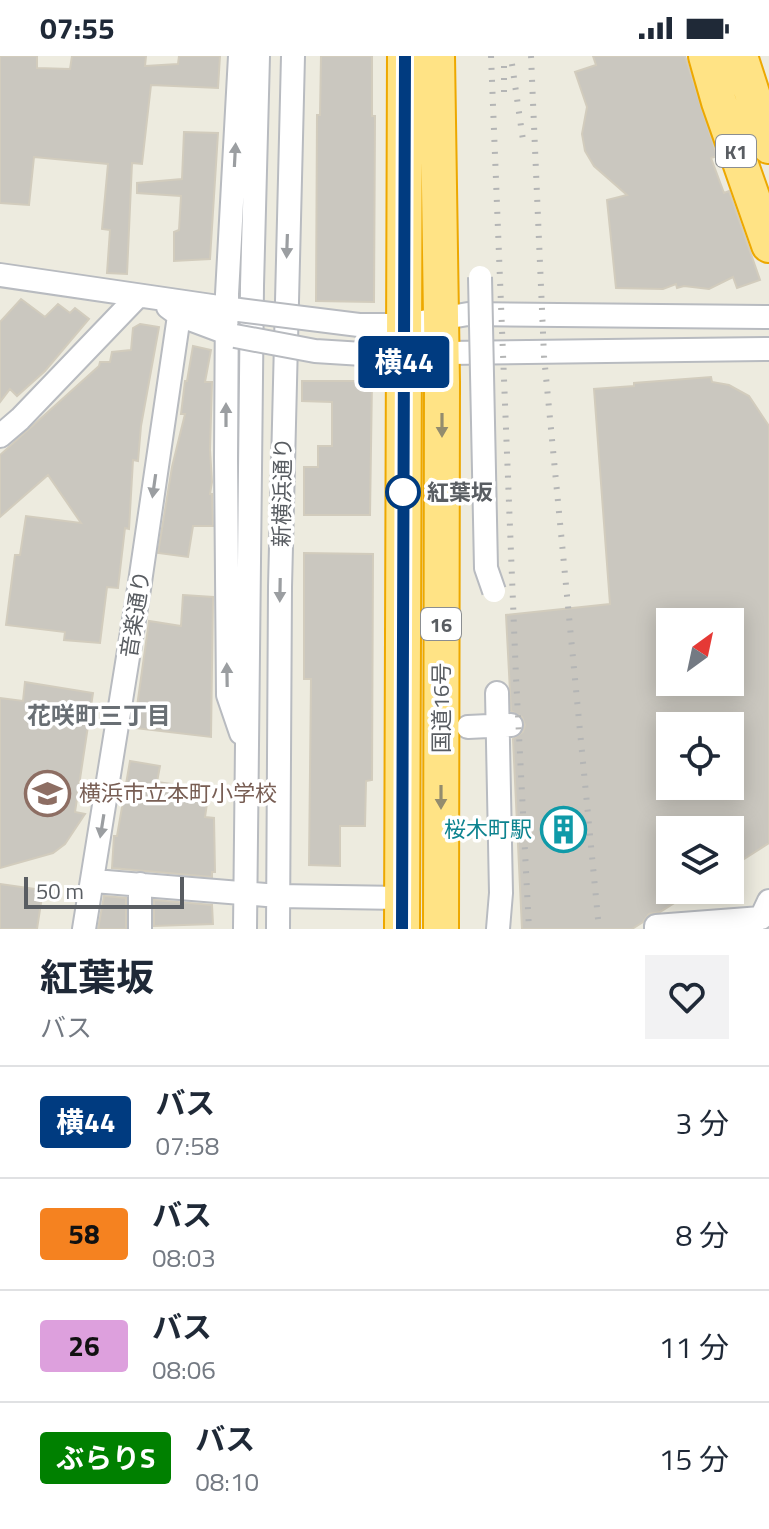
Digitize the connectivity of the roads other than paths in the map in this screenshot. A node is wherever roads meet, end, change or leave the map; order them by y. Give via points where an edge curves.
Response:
1 (240, 56) edge
2 (258, 56) edge
3 (293, 56) edge
4 (405, 56) edge
5 (437, 56) edge
6 (706, 56) edge
7 (740, 56) edge
8 (769, 146) edge
9 (769, 245) edge
10 (0, 275) edge
11 (477, 278) dead end
12 (162, 303) junction
13 (233, 309) junction
14 (769, 317) edge
15 (441, 319) junction
16 (231, 335) junction
17 (404, 340) junction
18 (769, 349) edge
19 (441, 353) junction
20 (0, 436) edge
21 (494, 591) dead end
22 (497, 693) dead end
23 (505, 725) junction
24 (468, 727) dead end
25 (246, 750) junction
26 (94, 881) junction
27 (140, 884) junction
28 (245, 893) junction
29 (278, 896) junction
30 (401, 914) edge
31 (765, 916) edge
32 (711, 925) edge
33 (84, 929) edge
34 (140, 929) edge
35 (245, 929) edge
36 (278, 929) edge
37 (441, 929) edge
38 (498, 929) edge
39 (656, 929) edge

13 -> 1 street
2 - 25 street, 新横浜通り
3 -> 29 street, 新横浜通り
4 - 17 highway, 国道16号 / 16
5 - 15 highway, 国道16号 / 16
6 - 9 highway, K1
7 - 8 highway, K1
10 - 12 street
11 - 21 street, bridge via 486,568
12 - 13 street
12 - 16 street
12 - 20 street
12 -> 26 street, 音楽通り
13 - 16 street
13 - 17 street, bridge via 359,325
14 - 15 street via 468,314
15 - 17 street
15 - 19 highway, 国道16号 / 16
16 - 17 street, bridge via 363,354
25 -> 16 street via 228,695
17 - 19 street
17 - 30 highway, 国道16号 / 16
18 - 19 street
19 -> 37 highway, 国道16号 / 16
22 - 23 street
23 - 24 street
23 - 38 street
25 - 28 street, 新横浜通り
26 - 27 street
26 - 33 street, 音楽通り
27 - 28 street
27 - 34 street
28 - 29 street
28 - 35 street, 新横浜通り
29 - 30 street
29 - 36 street, 新横浜通り
31 - 32 street
32 - 39 street

